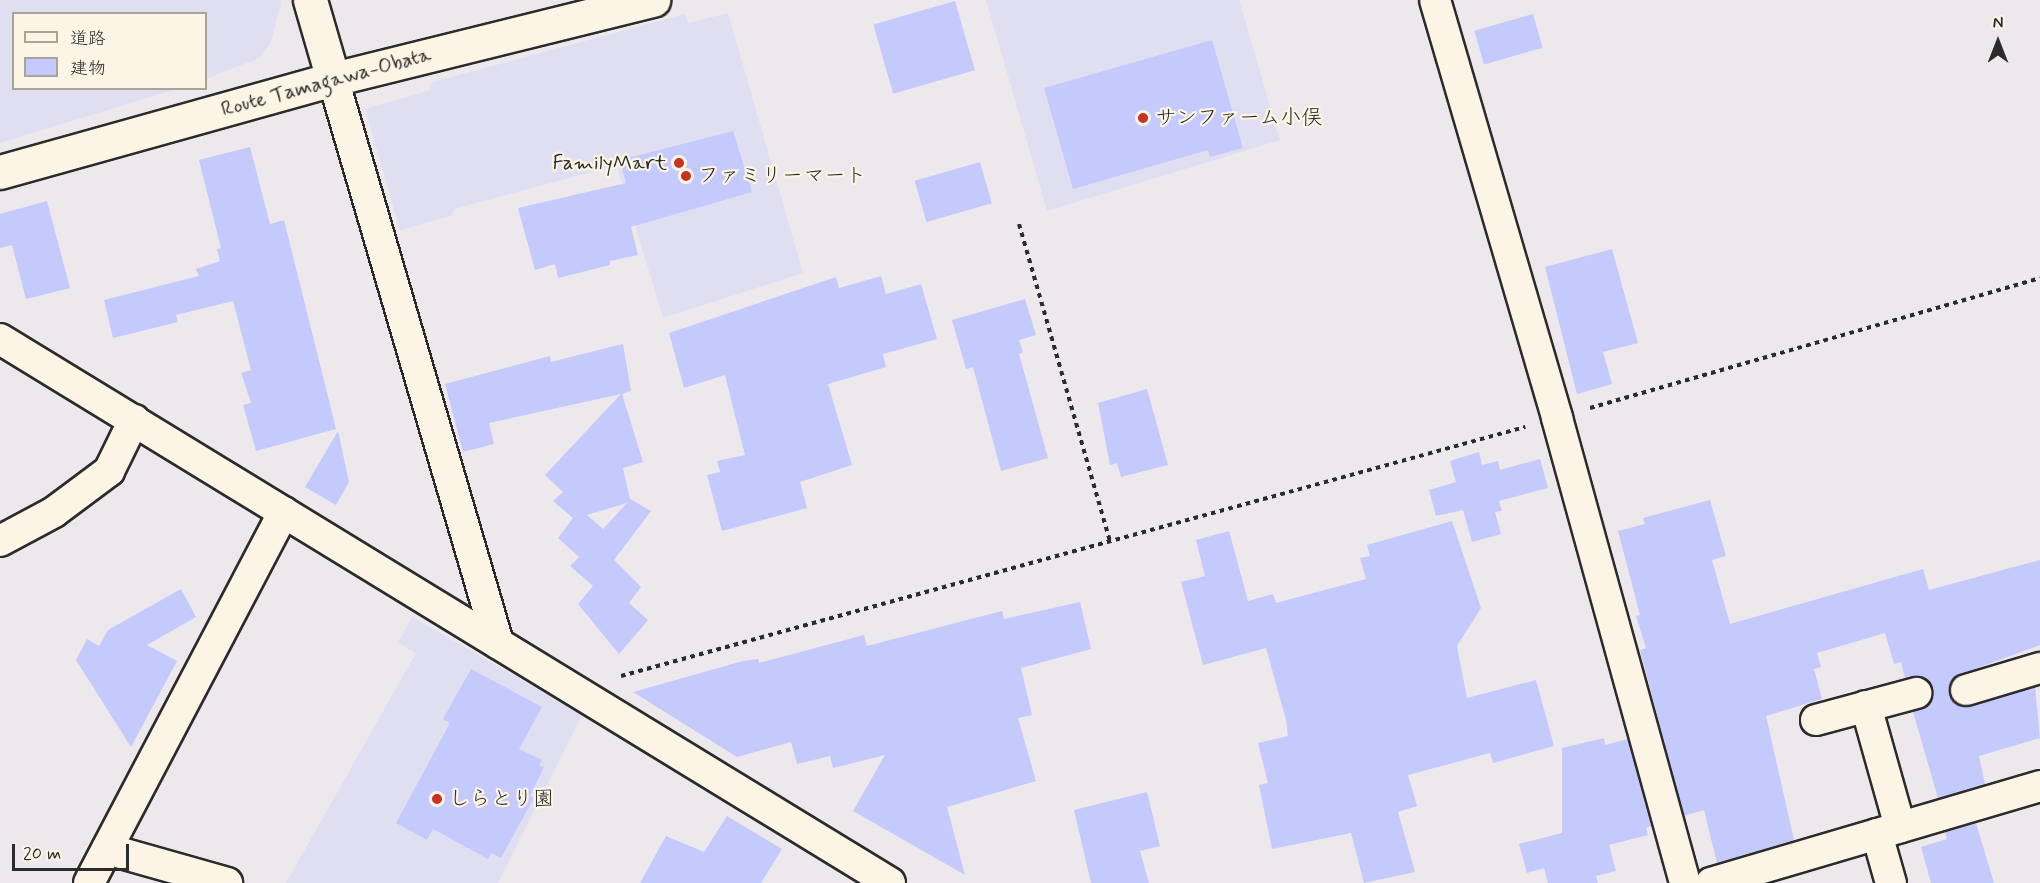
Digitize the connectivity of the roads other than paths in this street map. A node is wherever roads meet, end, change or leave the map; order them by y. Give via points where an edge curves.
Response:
1 (310, 0) edge
2 (653, 0) edge
3 (1435, 0) edge
4 (333, 79) junction
5 (0, 172) edge
6 (0, 339) edge
7 (134, 420) junction
8 (284, 512) junction
9 (0, 541) edge
10 (498, 643) junction
11 (2040, 668) edge
12 (1966, 690) dead end
13 (1916, 693) dead end
14 (1866, 706) junction
15 (1816, 720) dead end
16 (2040, 786) edge
17 (1888, 830) junction
18 (107, 849) junction
19 (89, 883) edge
20 (227, 883) edge
21 (891, 883) edge
22 (1685, 883) edge
23 (1710, 883) edge
24 (1891, 883) edge

1 - 4 main road
2 - 4 main road, Route Tamagawa-Obata
3 - 22 street via 1557,418
4 - 5 main road, Route Tamagawa-Obata
4 - 10 street
6 - 7 street
7 - 8 street
7 - 9 street via 109,471 54,512
8 - 10 street
8 - 18 street
10 - 21 street
11 - 12 street
13 - 14 street
14 - 15 street
14 - 17 street
16 - 17 street
17 - 23 street
17 - 24 street
18 - 19 street
18 - 20 street

